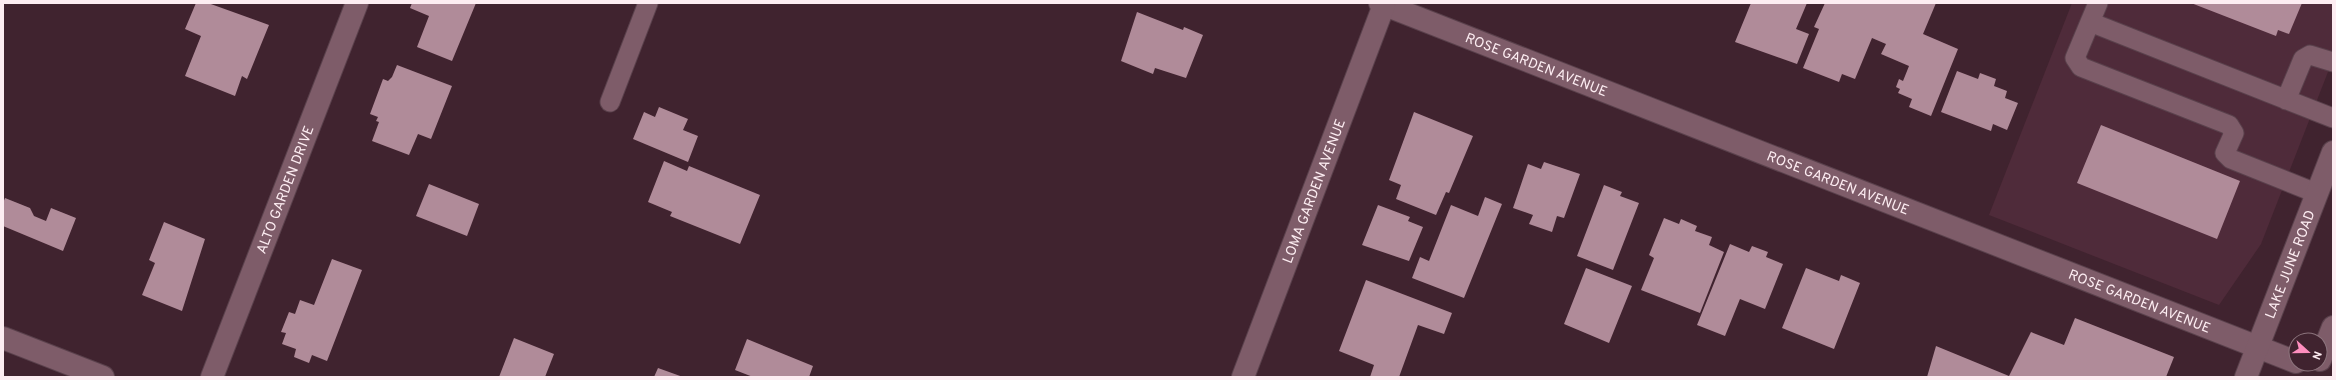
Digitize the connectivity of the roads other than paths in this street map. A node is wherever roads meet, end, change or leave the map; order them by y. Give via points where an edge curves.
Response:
1 (357, 3) edge
2 (648, 3) edge
3 (2098, 3) edge
4 (1382, 4) edge
5 (2090, 22) junction
6 (2333, 62) edge
7 (2286, 100) junction
8 (610, 102) dead end
9 (2333, 118) edge
10 (2333, 152) edge
11 (2316, 193) junction
12 (2333, 326) edge
13 (2328, 337) edge
14 (3, 338) edge
15 (2258, 347) junction
16 (2288, 359) edge
17 (103, 377) edge
18 (212, 377) edge
19 (1242, 377) edge
20 (2246, 377) edge

1 - 18 street, ALTO GARDEN DRIVE
2 - 8 lane
3 - 5 lane
4 - 15 street, ROSE GARDEN AVENUE
4 - 19 street, LOMA GARDEN AVENUE
5 - 7 lane
5 - 11 lane via 2075,58 2081,67 2229,125 2234,133 2225,153 2231,159
6 - 7 lane via 2310,55 2303,59
7 - 9 lane
10 - 11 street, LAKE JUNE ROAD
11 - 15 street, LAKE JUNE ROAD
12 - 13 street
14 - 17 street
15 - 16 street, ROSE GARDEN AVENUE
15 - 20 street, LAKE JUNE ROAD

